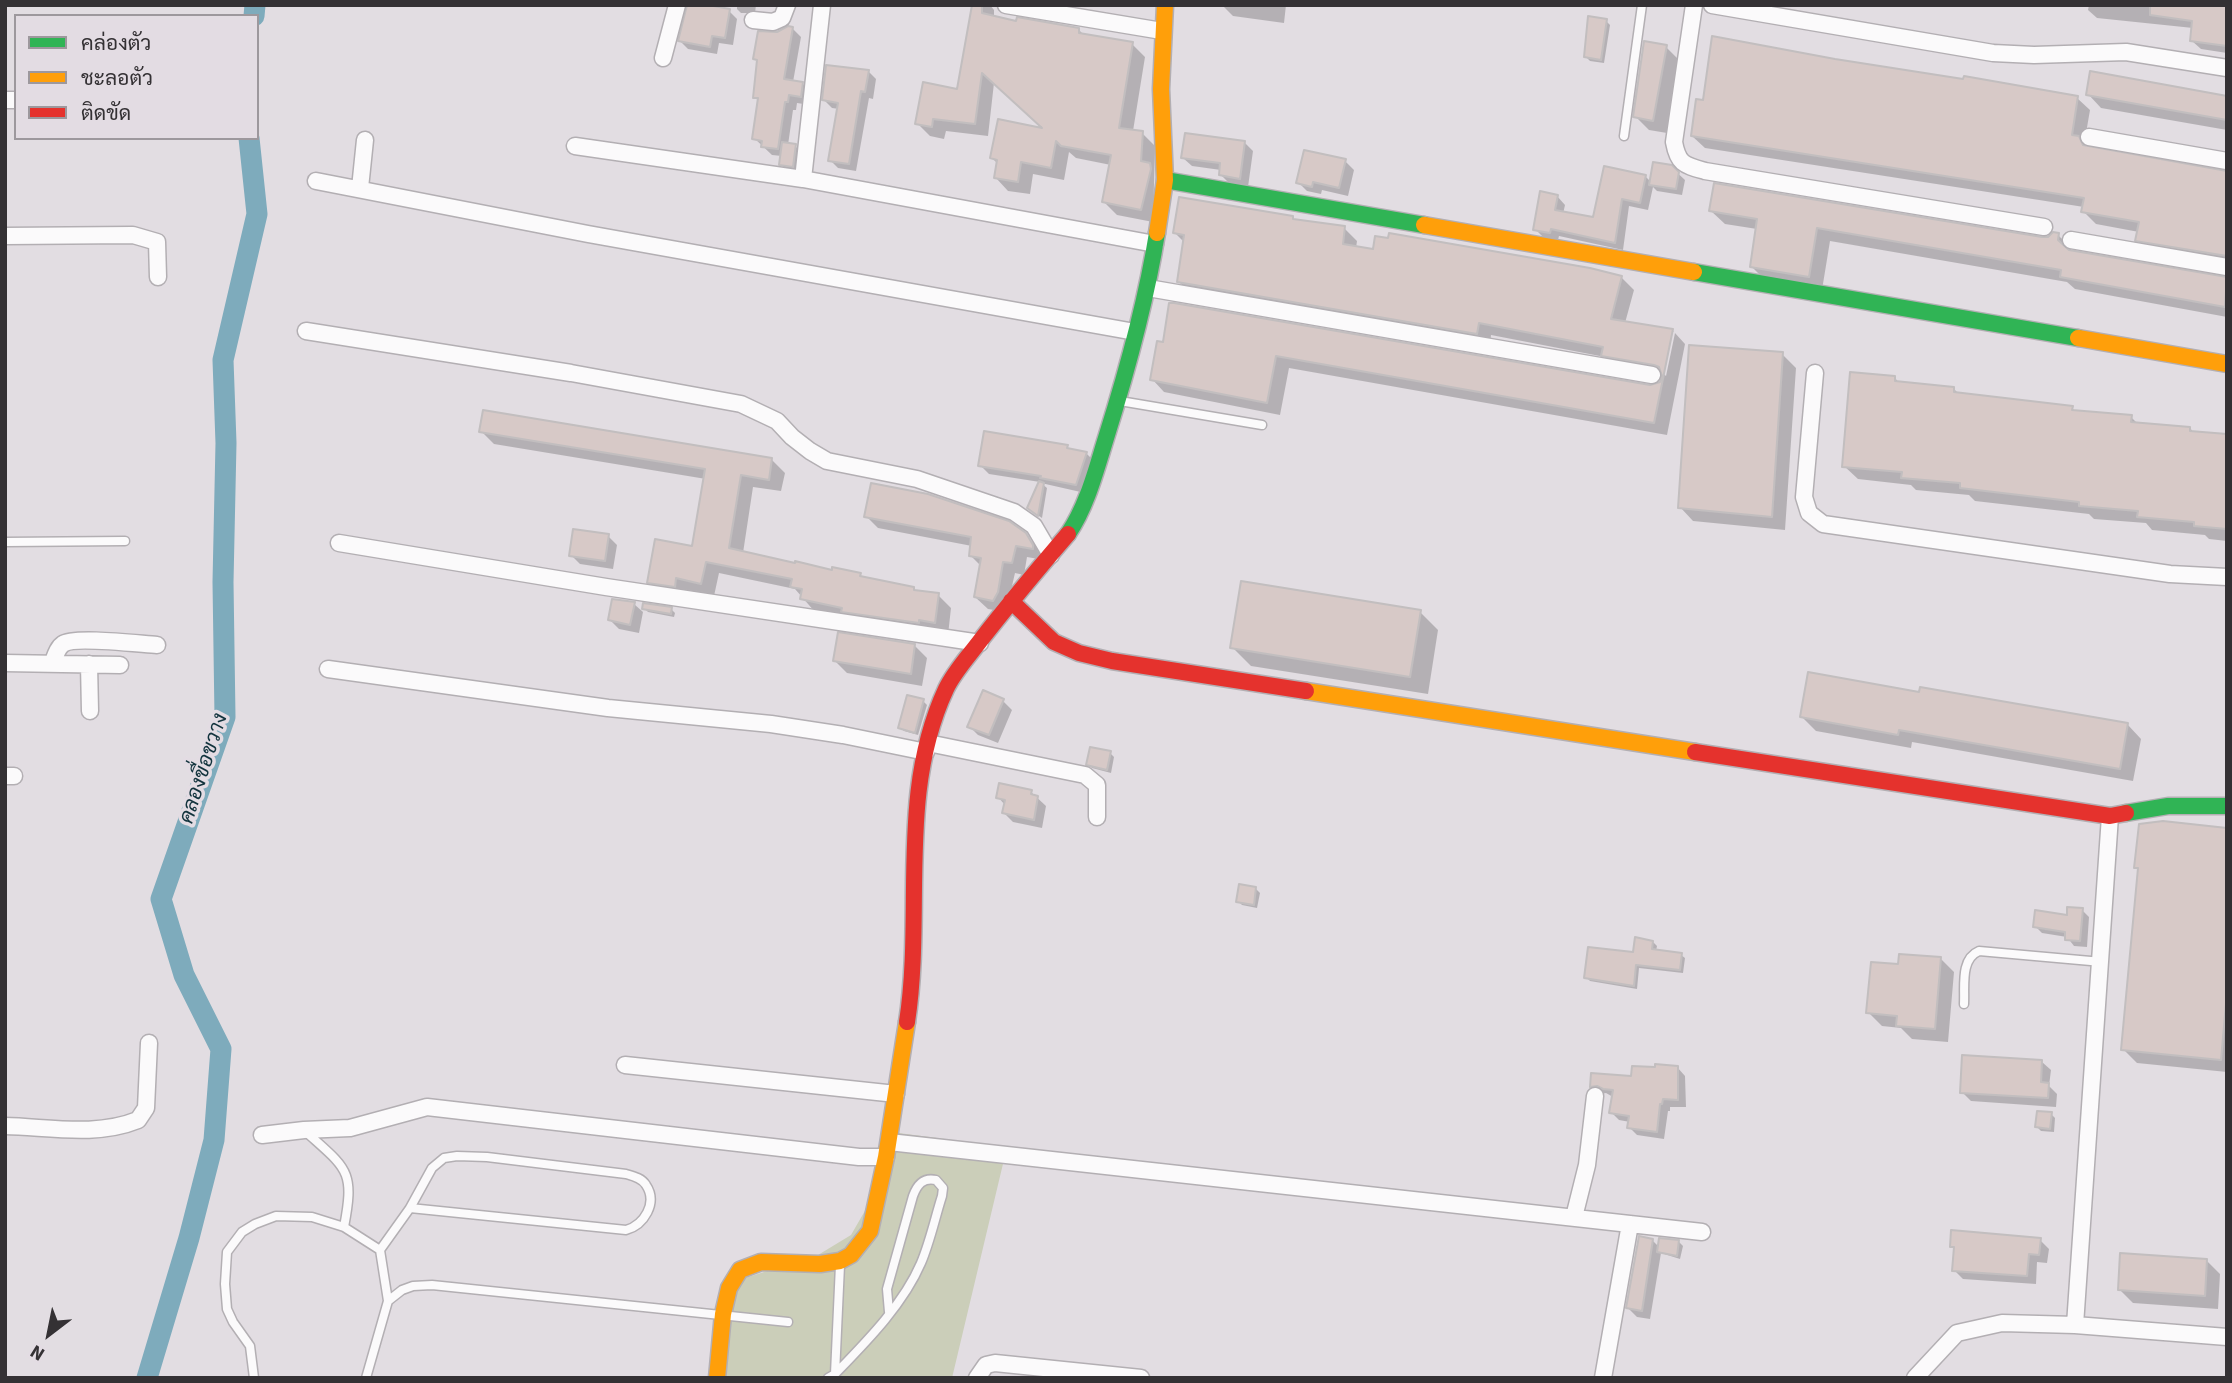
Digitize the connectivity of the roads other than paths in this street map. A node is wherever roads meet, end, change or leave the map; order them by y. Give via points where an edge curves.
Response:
1 (677, 5) edge
2 (787, 5) edge
3 (822, 5) edge
4 (1006, 5) edge
5 (1165, 5) edge
6 (1642, 5) edge
7 (1694, 5) edge
8 (1712, 5) edge
9 (753, 20) dead end
10 (1162, 31) junction
11 (663, 58) dead end
12 (2227, 68) edge
13 (1623, 136) dead end
14 (2089, 137) dead end
15 (365, 140) dead end
16 (575, 146) dead end
17 (2227, 161) edge
18 (803, 179) junction
19 (1165, 180) junction
20 (316, 181) dead end
21 (360, 188) junction
22 (2044, 227) dead end
23 (5, 236) edge
24 (2071, 240) dead end
25 (1155, 244) junction
26 (2227, 267) edge
27 (158, 277) dead end
28 (1148, 288) junction
29 (306, 331) dead end
30 (1135, 332) junction
31 (2227, 364) edge
32 (1815, 373) dead end
33 (1652, 375) dead end
34 (1118, 401) junction
35 (1262, 425) dead end
36 (125, 541) dead end
37 (5, 542) edge
38 (339, 543) dead end
39 (1051, 555) junction
40 (2227, 577) edge
41 (1011, 601) junction
42 (980, 643) junction
43 (158, 645) dead end
44 (5, 663) edge
45 (52, 664) junction
46 (89, 664) junction
47 (120, 665) dead end
48 (328, 669) dead end
49 (90, 711) dead end
50 (927, 747) junction
51 (2227, 806) edge
52 (2110, 816) junction
53 (1097, 817) dead end
54 (2102, 962) junction
55 (1964, 1004) dead end
56 (149, 1043) dead end
57 (625, 1065) dead end
58 (896, 1094) junction
59 (1595, 1096) dead end
60 (5, 1126) edge
61 (304, 1129) junction
62 (262, 1135) dead end
63 (888, 1149) junction
64 (410, 1208) junction
65 (1574, 1217) junction
66 (1630, 1224) junction
67 (344, 1227) junction
68 (1702, 1232) dead end
69 (380, 1250) junction
70 (840, 1261) junction
71 (388, 1301) junction
72 (889, 1312) junction
73 (723, 1314) junction
74 (788, 1322) dead end
75 (2075, 1325) junction
76 (2227, 1337) edge
77 (832, 1376) edge
78 (254, 1378) edge
79 (366, 1378) edge
80 (717, 1378) edge
81 (977, 1378) edge
82 (1141, 1378) edge
83 (1603, 1378) edge
84 (1914, 1378) edge

1 - 11 street
2 - 9 street via 782,18 773,22
3 - 18 street
4 - 10 street
5 - 10 street
6 - 13 lane
7 - 22 street via 1674,142 1677,158 1687,166
8 - 12 street via 1993,53 2126,52
10 - 19 street
14 - 17 street
15 - 21 street
16 - 18 street
18 - 25 street
19 - 25 street
19 - 31 street
20 - 21 street
21 - 30 street via 588,234
23 - 27 street via 148,238 157,242
24 - 26 street
25 - 28 street
28 - 30 street
28 - 33 street
29 - 39 street via 741,404 778,421 827,461 918,478 1014,512 1034,526
30 - 34 street
32 - 40 street via 1804,497 1809,513 1823,524
34 - 35 lane
34 - 39 street via 1084,504
36 - 37 lane
38 - 42 street
39 - 41 street
41 - 42 street
41 - 52 street via 1054,642 1112,661
42 - 50 street via 946,689
43 - 45 street via 65,642
44 - 45 street
45 - 46 street
46 - 47 street
46 - 49 street
48 - 50 street
50 - 53 street via 1085,775 1097,785
50 - 58 street via 916,817 913,985
51 - 52 street via 2162,805
52 - 54 street
54 - 55 lane via 1979,951 1970,954 1967,962
54 - 75 street
56 - 60 street via 146,1108 138,1121 86,1130
57 - 58 street
58 - 63 street
59 - 65 street via 1591,1140
61 - 62 street
61 - 63 street via 350,1128 427,1107 859,1157
61 - 67 lane via 348,1178 351,1195
63 - 65 street
63 - 70 street via 870,1231 852,1255
64 - 64 lane via 626,1230 645,1219 650,1200 647,1185 626,1174 457,1156 444,1158 432,1168
64 - 69 lane
65 - 66 street
66 - 68 street
66 - 83 street
67 - 69 lane
67 - 78 lane via 312,1217 276,1216 255,1224 227,1252 227,1308 250,1346
69 - 71 lane
70 - 73 street via 748,1266 733,1279
70 - 77 lane
71 - 73 lane via 402,1290 432,1285
71 - 79 lane
72 - 72 lane via 887,1289 913,1196 920,1183 930,1178 943,1188 942,1196 921,1263
72 - 77 lane via 872,1337
73 - 74 lane
73 - 80 street
75 - 76 street
75 - 84 street via 2002,1323 1957,1333
81 - 82 street via 986,1365 995,1363

